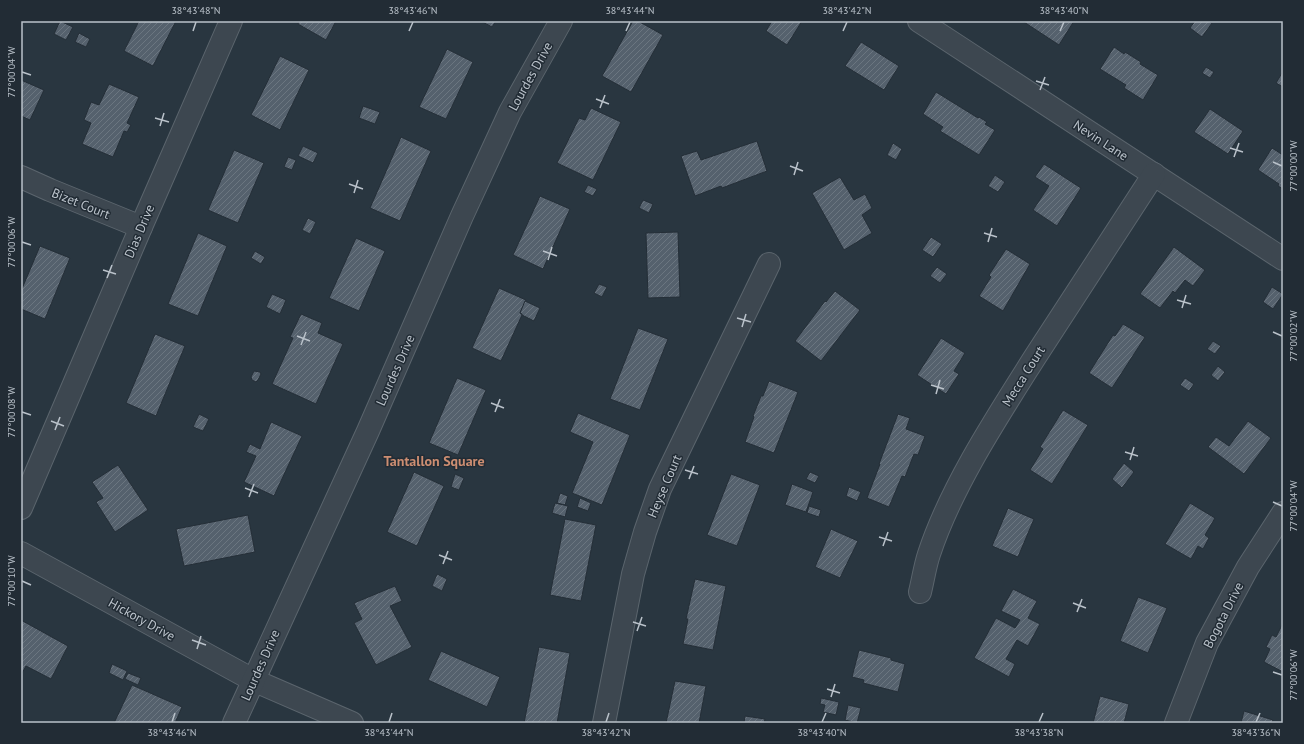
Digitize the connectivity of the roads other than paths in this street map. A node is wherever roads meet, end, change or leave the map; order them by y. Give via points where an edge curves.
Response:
1 (231, 21) edge
2 (562, 21) edge
3 (919, 21) edge
4 (1154, 174) junction
5 (21, 177) edge
6 (141, 228) junction
7 (1283, 259) edge
8 (768, 264) dead end
9 (21, 508) edge
10 (1283, 513) edge
11 (21, 553) edge
12 (920, 592) dead end
13 (253, 680) junction
14 (234, 723) edge
15 (352, 723) edge
16 (604, 723) edge
17 (1176, 723) edge

1 - 6 street, Dias Drive
2 - 13 street, Lourdes Drive via 510,112 368,431
3 - 4 street, Nevin Lane
4 - 7 street, Nevin Lane
4 - 12 street, Mecca Court via 1083,280 969,465 929,554
5 - 6 street, Bizet Court
6 - 9 street, Dias Drive
8 - 16 street, Heyse Court via 660,489 633,574
10 - 17 street, Bogota Drive via 1248,567 1207,644
11 - 13 street, Hickory Drive
13 - 14 street, Lourdes Drive
13 - 15 street, Hickory Drive

